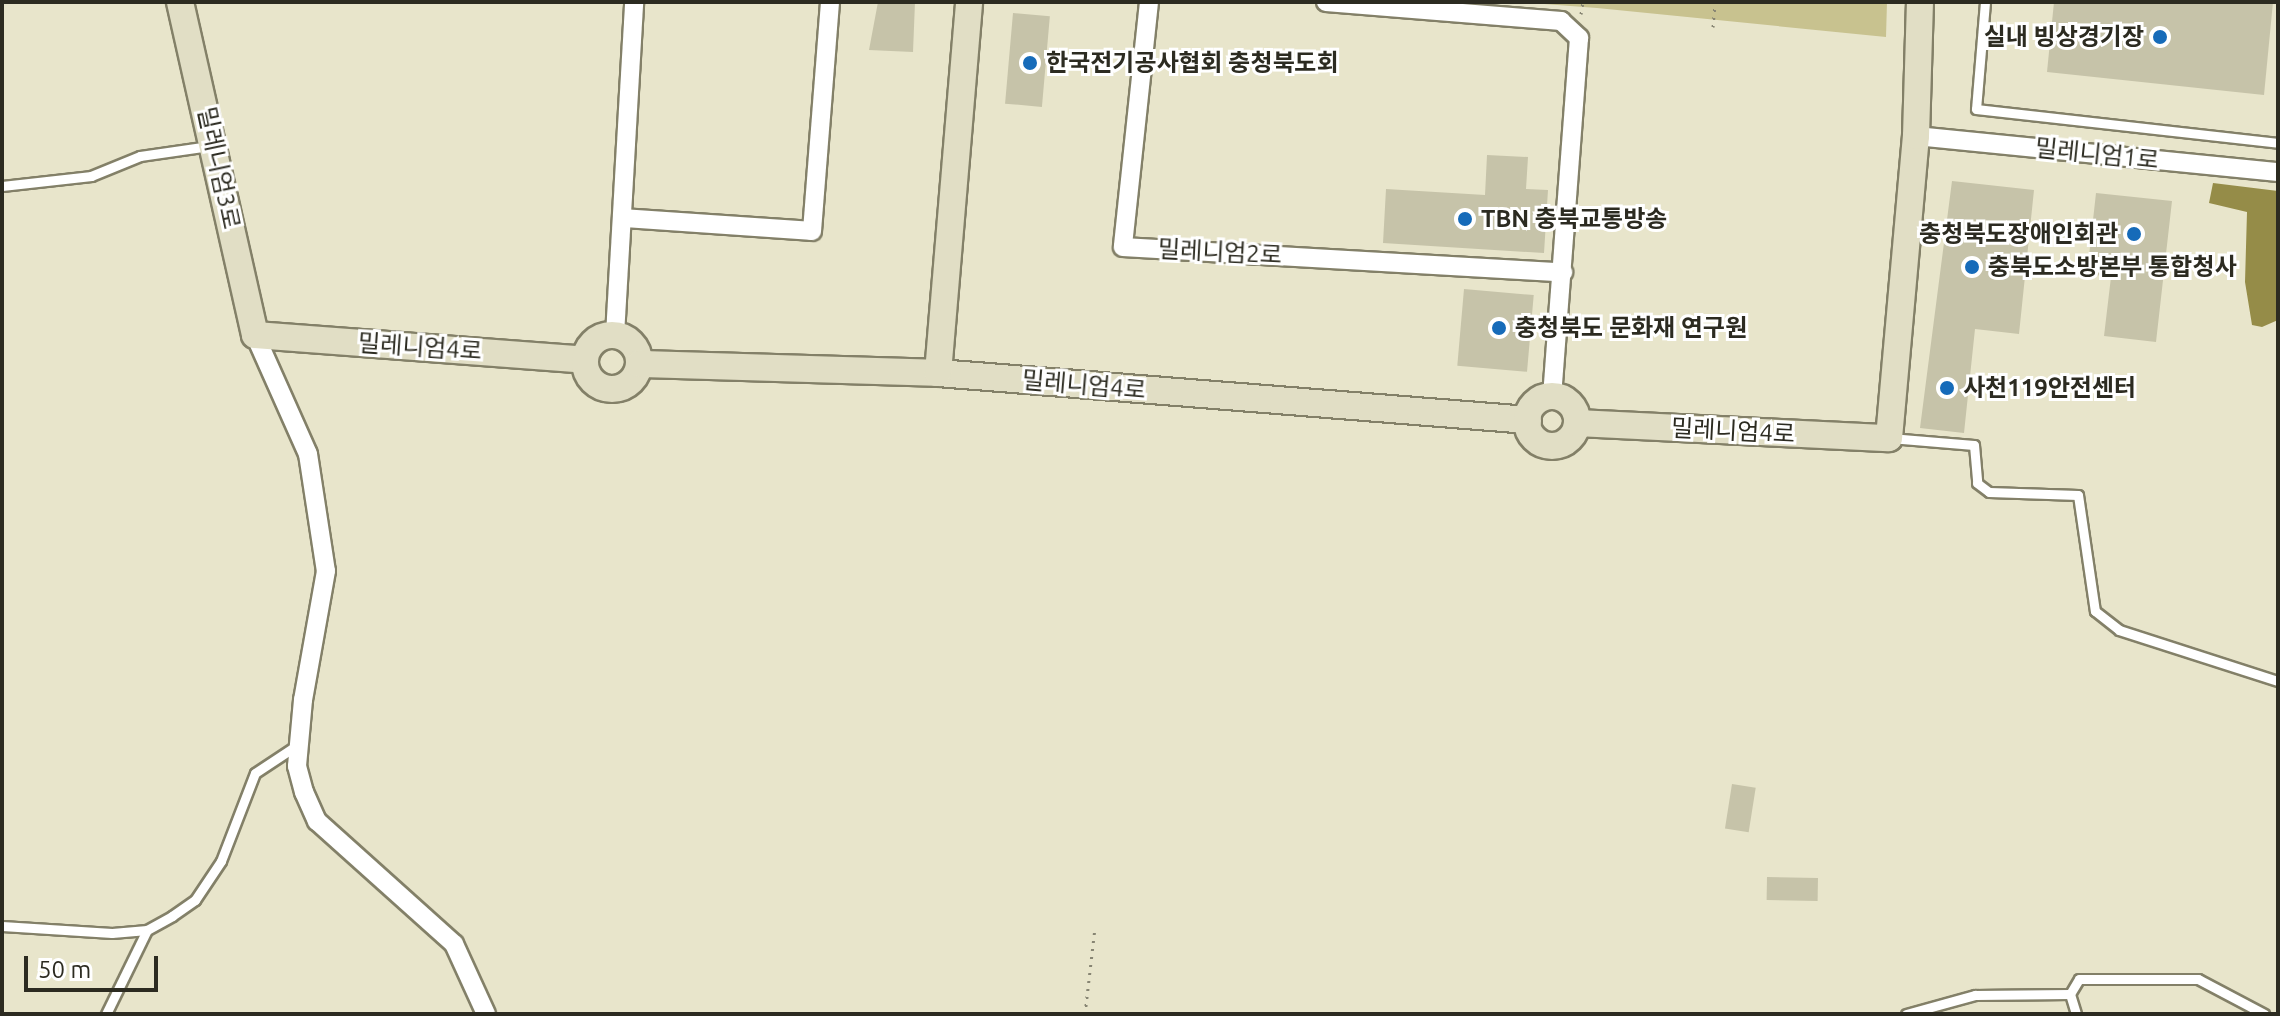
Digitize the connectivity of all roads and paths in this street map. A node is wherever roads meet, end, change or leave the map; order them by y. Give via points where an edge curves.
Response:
1 (180, 2) edge
2 (634, 2) edge
3 (830, 2) edge
4 (969, 2) edge
5 (1149, 2) edge
6 (1326, 2) edge
7 (1715, 2) edge
8 (1920, 2) edge
9 (1985, 2) edge
10 (1713, 27) dead end
11 (1916, 136) junction
12 (2278, 143) edge
13 (215, 145) junction
14 (2278, 172) edge
15 (2, 186) edge
16 (623, 218) junction
17 (1563, 272) junction
18 (255, 335) junction
19 (615, 335) junction
20 (585, 360) junction
21 (639, 364) junction
22 (938, 373) junction
23 (1552, 396) junction
24 (1528, 420) junction
25 (1577, 423) junction
26 (1889, 438) junction
27 (2278, 681) edge
28 (302, 742) junction
29 (2, 926) edge
30 (1095, 928) dead end
31 (147, 930) junction
32 (2070, 994) junction
33 (106, 1014) edge
34 (486, 1014) edge
35 (1085, 1014) edge
36 (1906, 1014) edge
37 (2076, 1014) edge
38 (2264, 1014) edge

1 - 13 street, 밀레니엄3로
2 - 16 street
3 - 16 street via 812,231
4 - 22 street
5 - 17 street, 밀레니엄2로 via 1123,247
6 - 17 street via 1561,21 1573,27 1579,38
7 - 10 path
8 - 11 street
9 - 12 lane via 1976,109
11 - 14 street, 밀레니엄1로
11 - 26 street
13 - 15 lane via 140,156 91,176
13 - 18 street, 밀레니엄3로
16 - 19 street
17 - 23 street
18 - 20 street, 밀레니엄4로
18 - 28 street via 308,454 326,571 303,700
19 - 20 street via 593,341
19 - 21 street via 633,344
20 - 21 street via 593,381 609,389 627,384
21 - 22 street, 밀레니엄4로
22 - 24 street, 밀레니엄4로
23 - 24 street via 1537,402
23 - 25 street via 1568,401
24 - 25 street via 1534,438 1548,446 1571,438
25 - 26 street, 밀레니엄4로
26 - 27 lane via 1974,445 1977,483 1989,492 2078,495 2095,611 2119,630
28 - 31 lane via 255,773 221,861 195,900
28 - 34 street via 297,766 317,821 454,944
29 - 31 lane via 61,933
30 - 35 path
31 - 33 lane
32 - 36 lane via 1975,995
32 - 37 lane
32 - 38 lane via 2079,979 2198,979

